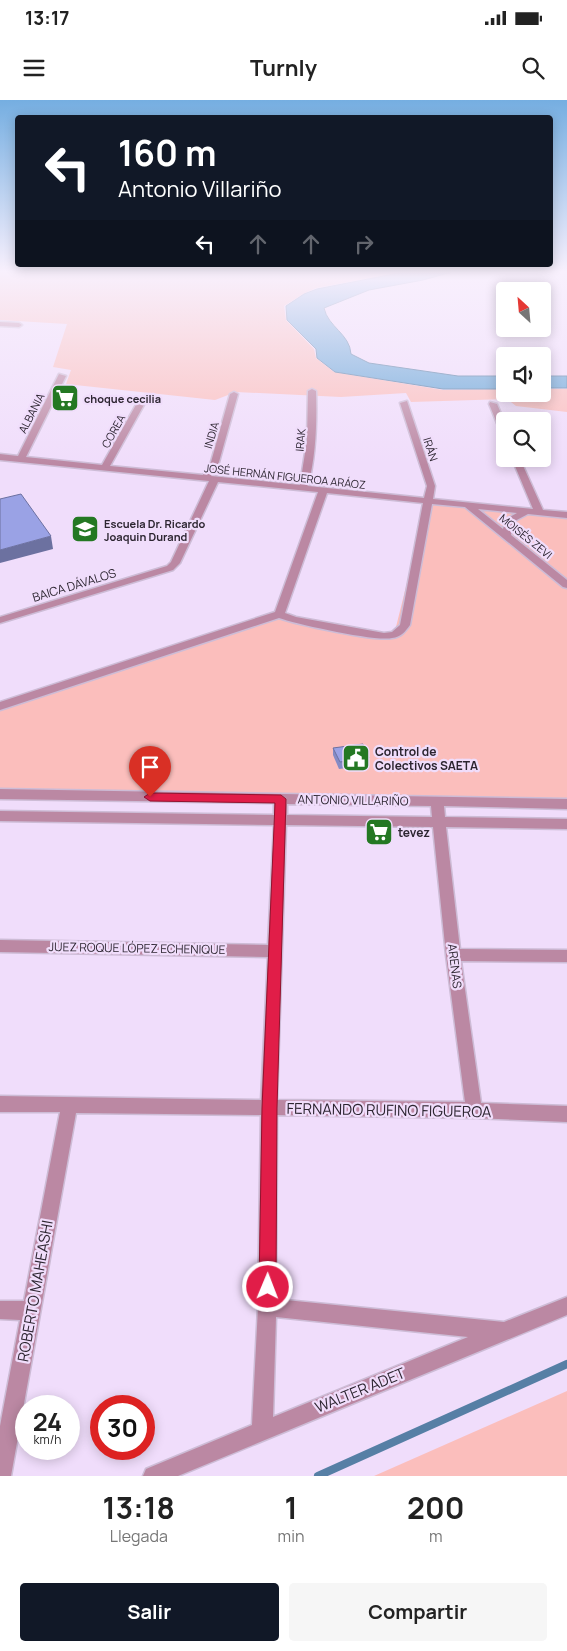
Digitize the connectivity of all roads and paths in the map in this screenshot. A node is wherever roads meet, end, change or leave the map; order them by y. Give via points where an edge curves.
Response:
1 (62, 376) dead end
2 (312, 391) dead end
3 (234, 394) dead end
4 (404, 403) dead end
5 (140, 404) dead end
6 (493, 404) dead end
7 (496, 412) edge
8 (0, 457) edge
9 (20, 460) junction
10 (519, 467) edge
11 (104, 468) junction
12 (210, 480) junction
13 (303, 489) junction
14 (323, 491) junction
15 (427, 502) junction
16 (469, 506) junction
17 (526, 511) junction
18 (539, 512) junction
19 (567, 515) edge
20 (506, 536) junction
21 (155, 574) joint
22 (567, 584) edge
23 (280, 614) junction
24 (0, 620) edge
25 (0, 706) edge
26 (0, 794) edge
27 (281, 799) junction
28 (436, 802) junction
29 (567, 804) edge
30 (0, 816) edge
31 (280, 821) junction
32 (438, 822) junction
33 (567, 824) edge
34 (0, 946) edge
35 (275, 950) junction
36 (453, 955) junction
37 (567, 956) edge
38 (0, 1104) edge
39 (69, 1106) junction
40 (269, 1108) junction
41 (474, 1110) junction
42 (567, 1114) edge
43 (567, 1306) edge
44 (267, 1307) junction
45 (0, 1310) edge
46 (32, 1311) junction
47 (503, 1331) junction
48 (262, 1431) junction
49 (1, 1476) edge
50 (153, 1476) edge

1 - 9 street, ALBANIA
2 - 13 street, IRAK via 313,436
3 - 12 street, INDIA
4 - 15 street, IRÁN via 431,486
5 - 11 street, COREA
6 - 7 street
8 - 9 street, JOSÉ HERNÁN FIGUEROA ARÁOZ
9 - 11 street, JOSÉ HERNÁN FIGUEROA ARÁOZ
10 - 18 street
11 - 12 street, JOSÉ HERNÁN FIGUEROA ARÁOZ
12 - 13 street, JOSÉ HERNÁN FIGUEROA ARÁOZ
12 - 21 street, INDIA via 175,563
13 - 14 street, JOSÉ HERNÁN FIGUEROA ARÁOZ
14 - 15 street, JOSÉ HERNÁN FIGUEROA ARÁOZ
14 - 23 street
15 - 16 street, JOSÉ HERNÁN FIGUEROA ARÁOZ
15 - 23 street, IRÁN via 405,625 401,631 394,636 384,636 294,620
16 - 17 street, JOSÉ HERNÁN FIGUEROA ARÁOZ
16 - 20 street, MOISÉS ZEVI
17 - 18 street, JOSÉ HERNÁN FIGUEROA ARÁOZ
17 - 20 street via 509,522
18 - 19 street, JOSÉ HERNÁN FIGUEROA ARÁOZ
20 - 22 street, MOISÉS ZEVI
21 - 24 street, BAICA DÁVALOS
23 - 25 street
26 - 27 street, ANTONIO VILLARIÑO
27 - 28 street, ANTONIO VILLARIÑO
27 - 31 street
28 - 29 street, ANTONIO VILLARIÑO
28 - 32 street, ARENAS
30 - 31 street, ANTONIO VILLARIÑO
31 - 32 street, ANTONIO VILLARIÑO
31 - 35 street
32 - 33 street, ANTONIO VILLARIÑO
32 - 36 street, ARENAS
34 - 35 street, JUEZ ROQUE LÓPEZ ECHENIQUE
35 - 40 street
36 - 37 street
36 - 41 street, ARENAS
38 - 39 street, FERNANDO RUFINO FIGUEROA
39 - 40 street, FERNANDO RUFINO FIGUEROA
39 - 46 street, ROBERTO MAHEASHI
40 - 41 street, FERNANDO RUFINO FIGUEROA
40 - 44 street
41 - 42 street, FERNANDO RUFINO FIGUEROA
43 - 47 street, WALTER ADET
44 - 47 street
44 - 48 street
45 - 46 street
46 - 49 street, ROBERTO MAHEASHI
47 - 48 street, WALTER ADET
48 - 50 street, WALTER ADET

